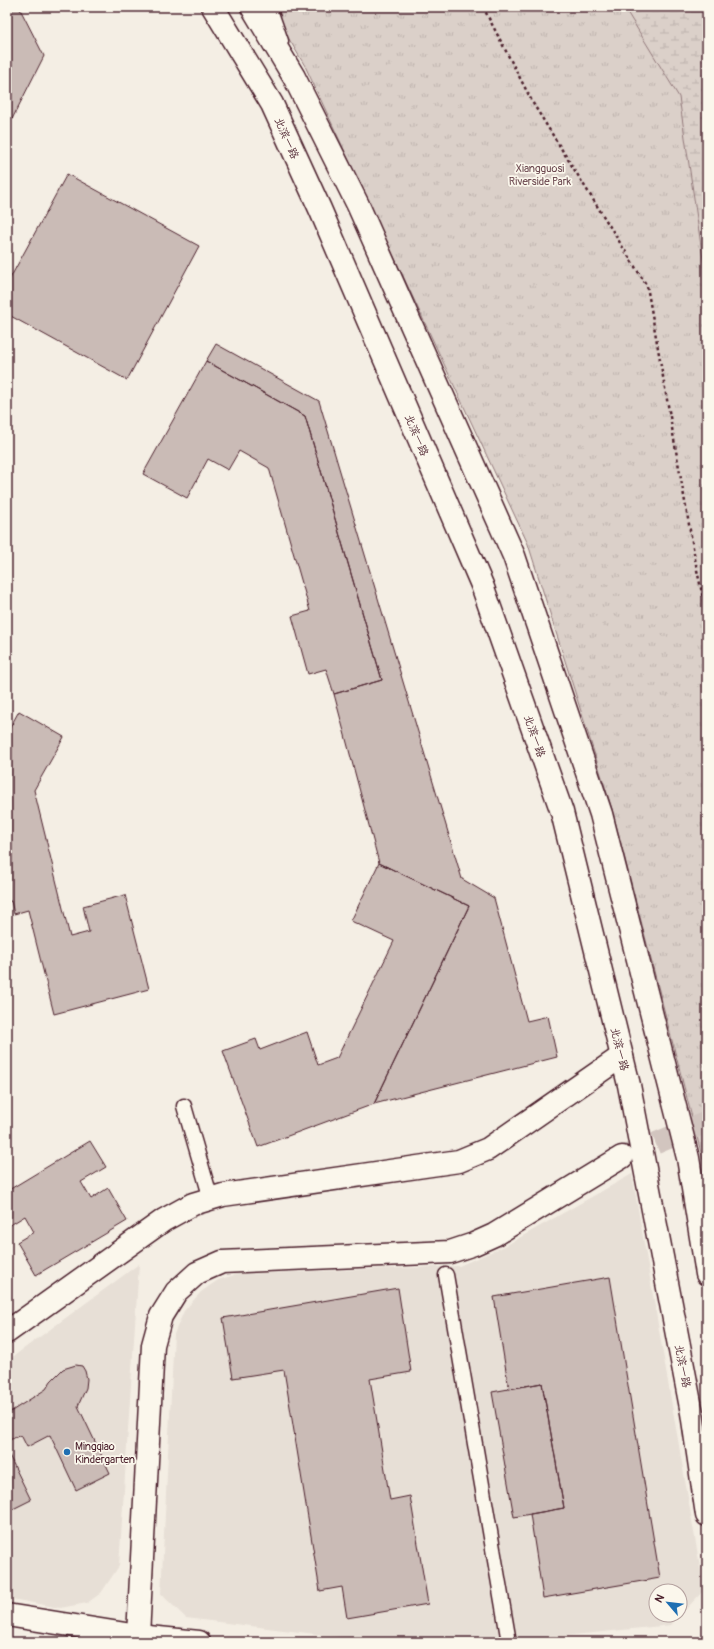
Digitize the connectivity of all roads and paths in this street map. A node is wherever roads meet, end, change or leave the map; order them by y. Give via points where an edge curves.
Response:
1 (213, 7) edge
2 (252, 7) edge
3 (269, 7) edge
4 (483, 7) edge
5 (294, 77) junction
6 (707, 616) edge
7 (622, 1056) junction
8 (184, 1106) dead end
9 (622, 1157) tunnel mouth
10 (211, 1199) junction
11 (707, 1274) edge
12 (446, 1275) dead end
13 (7, 1332) edge
14 (707, 1515) edge
15 (7, 1616) edge
16 (138, 1636) junction
17 (198, 1642) edge
18 (509, 1642) edge

1 - 7 main road, 北滨一路 via 272,104 482,585 562,812
2 - 5 main road
3 - 5 lane
4 - 6 path via 534,105 647,286
5 - 11 main road via 358,205 514,556 601,814 688,1158
7 - 10 main road via 488,1149 459,1160 223,1194
7 - 14 main road, 北滨一路 via 630,1085 692,1413
8 - 10 lane
9 - 16 main road via 494,1235 450,1252 222,1262 197,1273 176,1292 160,1316 153,1345
10 - 13 main road via 193,1204 164,1220
12 - 18 lane
15 - 16 main road
16 - 17 main road

